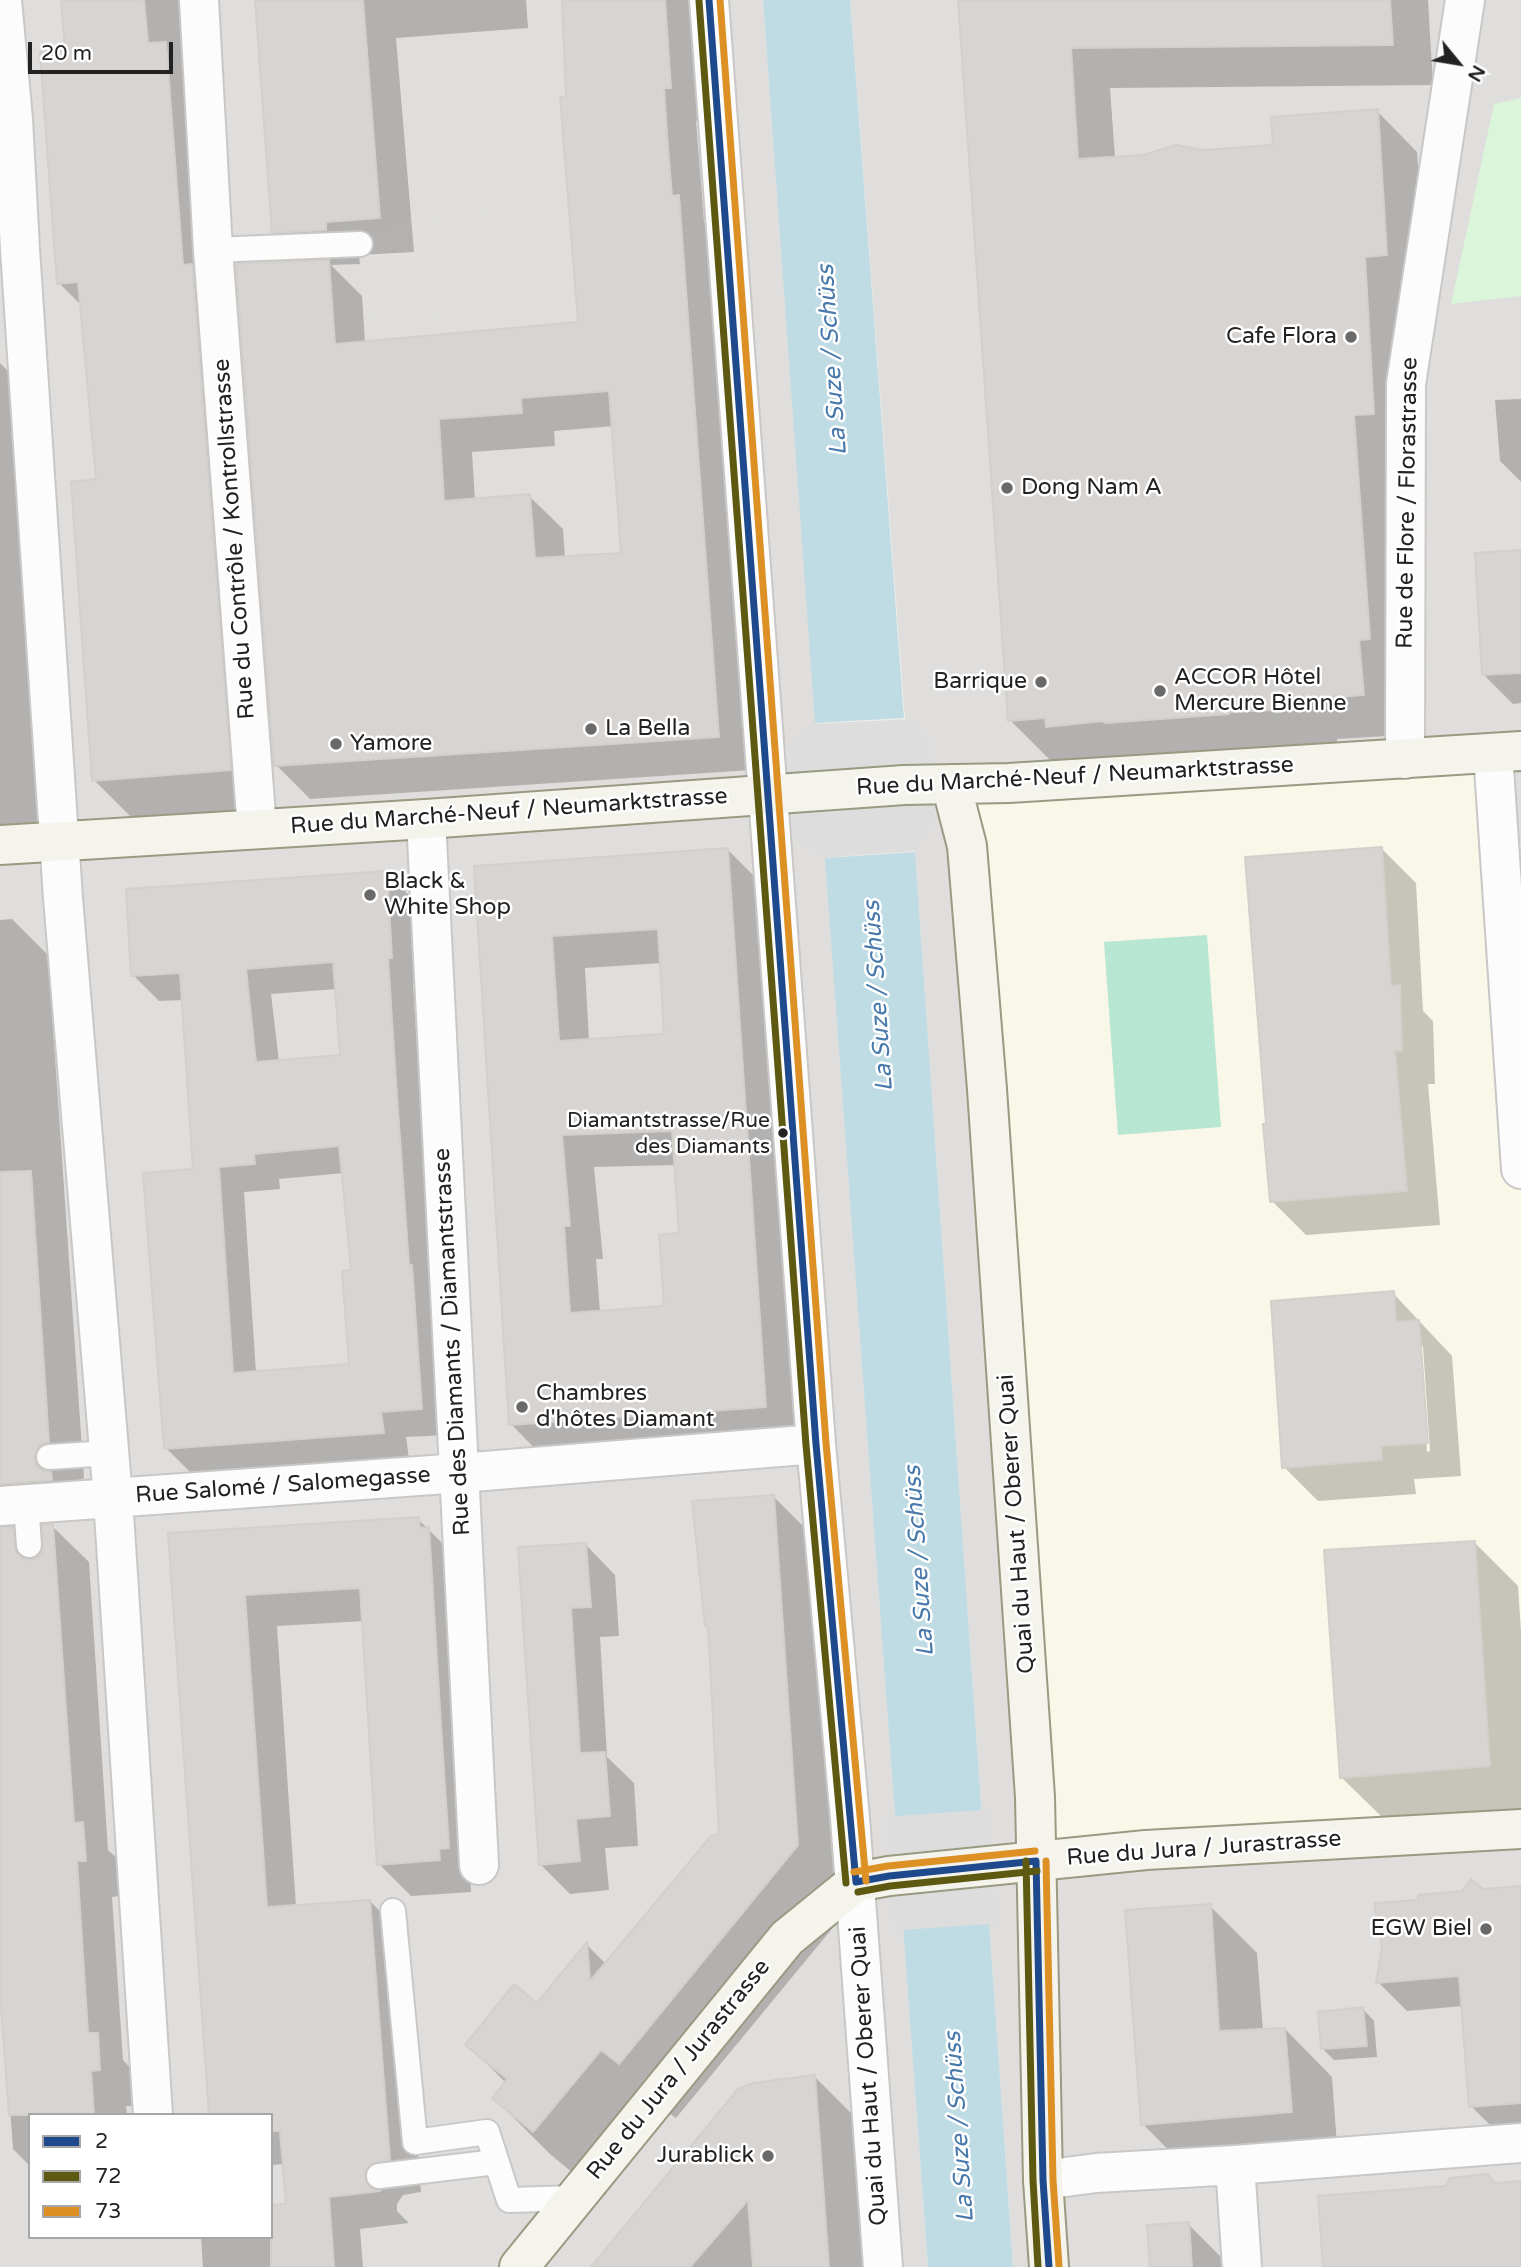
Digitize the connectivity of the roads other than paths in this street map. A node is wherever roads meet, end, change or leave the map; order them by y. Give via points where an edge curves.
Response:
1 (2, 0) edge
2 (199, 0) edge
3 (709, 0) edge
4 (1465, 0) edge
5 (360, 244) dead end
6 (10, 250) edge
7 (213, 250) junction
8 (12, 293) edge
9 (1507, 752) edge
10 (1405, 759) junction
11 (941, 784) junction
12 (780, 793) junction
13 (426, 819) junction
14 (257, 829) junction
15 (60, 841) junction
16 (0, 845) edge
17 (1515, 985) edge
18 (1521, 1169) edge
19 (817, 1444) junction
20 (109, 1453) junction
21 (49, 1457) dead end
22 (460, 1473) junction
23 (113, 1498) junction
24 (13, 1505) edge
25 (29, 1545) dead end
26 (1521, 1829) edge
27 (1036, 1861) junction
28 (478, 1865) dead end
29 (872, 1879) junction
30 (393, 1911) dead end
31 (153, 2113) edge
32 (1521, 2143) edge
33 (496, 2162) junction
34 (1235, 2165) junction
35 (379, 2176) dead end
36 (1043, 2180) junction
37 (576, 2199) junction
38 (519, 2267) edge
39 (883, 2267) edge
40 (1049, 2267) edge
41 (1242, 2267) edge

1 - 6 street via 13,119
2 - 7 street, Rue du Contrôle / Kontrollstrasse
3 - 12 street, Quai du Haut / Oberer Quai
4 - 10 street, Rue de Flore / Florastrasse via 1406,384
5 - 7 lane
6 - 8 street
7 - 14 street, Rue du Contrôle / Kontrollstrasse
8 - 15 street
9 - 10 street, Rue du Marché-Neuf / Neumarktstrasse
9 - 17 street
10 - 11 street, Rue du Marché-Neuf / Neumarktstrasse
11 - 12 street, Rue du Marché-Neuf / Neumarktstrasse
11 - 27 street, Quai du Haut / Oberer Quai via 967,846
12 - 13 street, Rue du Marché-Neuf / Neumarktstrasse
12 - 19 street, Quai du Haut / Oberer Quai
13 - 14 street, Rue du Marché-Neuf / Neumarktstrasse
13 - 22 street, Rue des Diamants / Diamantstrasse
14 - 15 street, Rue du Marché-Neuf / Neumarktstrasse
15 - 16 street, Rue du Marché-Neuf / Neumarktstrasse
15 - 20 street
17 - 18 street
19 - 22 street, Rue Salomé / Salomegasse
19 - 29 street, Quai du Haut / Oberer Quai
20 - 21 lane
20 - 23 street
22 - 23 street, Rue Salomé / Salomegasse
22 - 28 street, Rue des Diamants / Diamantstrasse
23 - 24 street, Rue Salomé / Salomegasse
23 - 31 street
24 - 25 lane
26 - 27 street, Rue du Jura / Jurastrasse via 1146,1850
27 - 29 street, Rue du Jura / Jurastrasse
27 - 36 street, Quai du Haut / Oberer Quai
29 - 37 street, Rue du Jura / Jurastrasse via 787,1938
29 - 39 street, Quai du Haut / Oberer Quai
30 - 33 lane via 415,2142 487,2132
32 - 34 street
33 - 35 lane
33 - 37 lane via 509,2200
34 - 36 street
34 - 41 street
36 - 40 street, Quai du Haut / Oberer Quai
37 - 38 street, Rue du Jura / Jurastrasse

